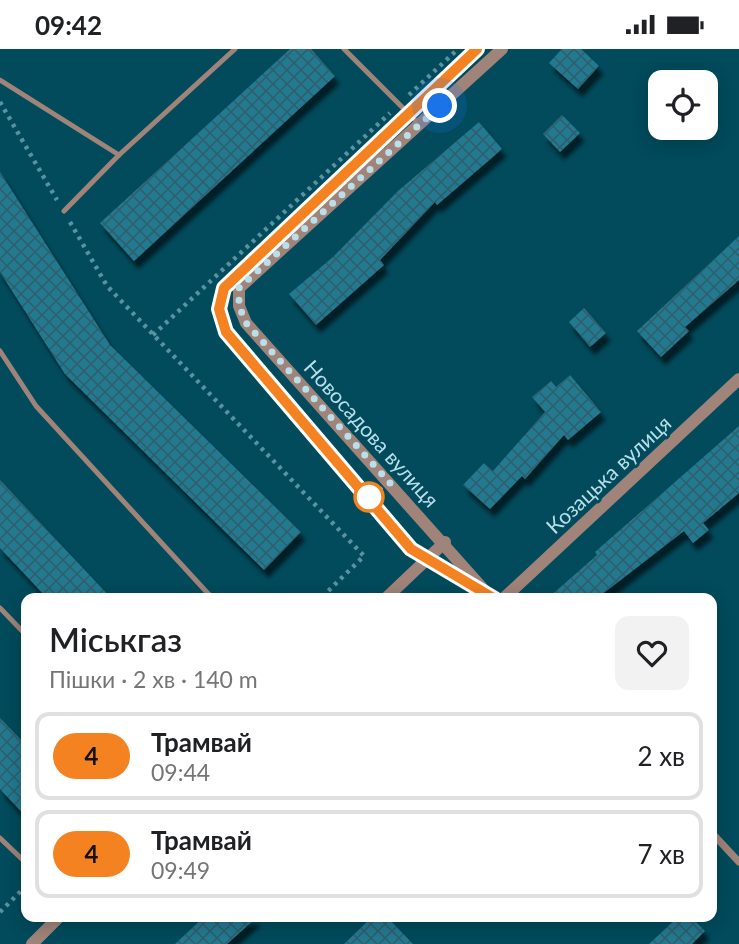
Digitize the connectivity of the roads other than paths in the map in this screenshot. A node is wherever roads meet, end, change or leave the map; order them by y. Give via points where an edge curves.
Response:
1 (235, 49) edge
2 (344, 49) edge
3 (502, 49) edge
4 (0, 80) edge
5 (420, 125) junction
6 (119, 155) junction
7 (64, 211) road end
8 (0, 351) edge
9 (739, 379) edge
10 (444, 542) junction
11 (208, 593) edge
12 (391, 593) edge
13 (487, 593) edge
14 (509, 593) edge
15 (0, 608) edge
16 (21, 630) edge
17 (0, 838) edge
18 (717, 838) edge
19 (21, 858) edge
20 (739, 862) edge
21 (54, 922) edge
22 (32, 944) edge

1 - 6 lane
2 - 5 lane
3 - 5 street
4 - 6 lane
5 - 10 street, Новосадова вулиця via 239,288 239,306 246,323
6 - 7 lane
8 - 11 lane via 36,406
9 - 14 street, Козацька вулиця
10 - 12 street
10 - 13 street, Новосадова вулиця
15 - 16 lane
17 - 19 lane
18 - 20 street
21 - 22 street

